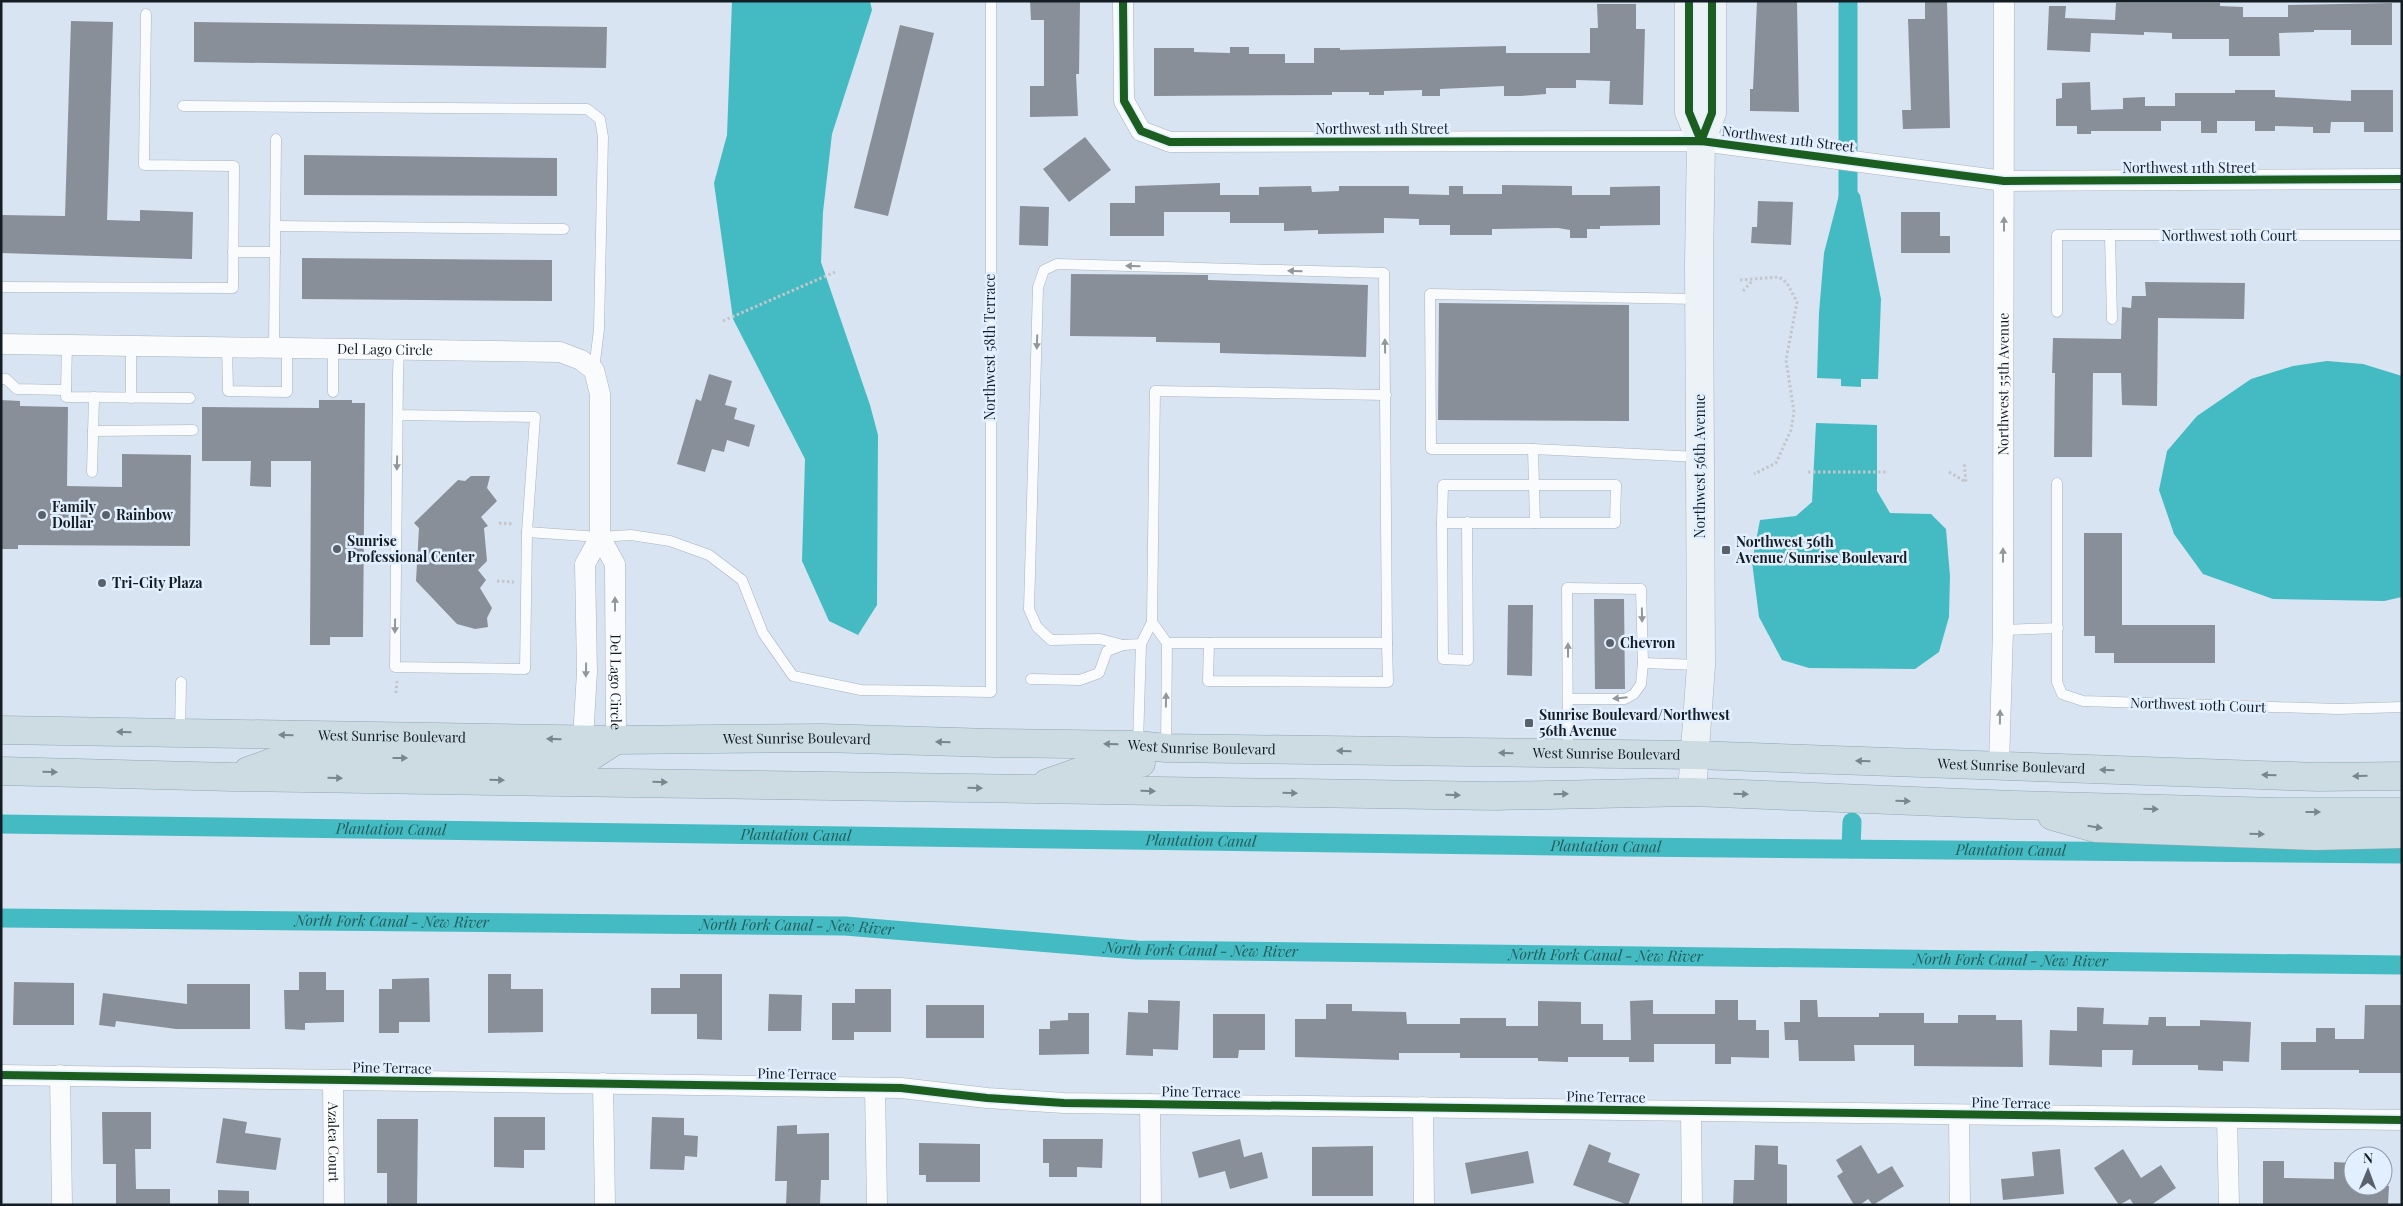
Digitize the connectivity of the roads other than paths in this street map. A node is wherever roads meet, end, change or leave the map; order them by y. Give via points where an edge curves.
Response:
1 (991, 1) edge
2 (1123, 1) edge
3 (1688, 1) edge
4 (1712, 1) edge
5 (2004, 1) edge
6 (146, 14) dead end
7 (183, 106) dead end
8 (276, 139) dead end
9 (1702, 141) junction
10 (2402, 179) edge
11 (2004, 181) junction
12 (275, 226) junction
13 (564, 229) dead end
14 (2402, 235) edge
15 (2110, 236) junction
16 (233, 252) junction
17 (275, 252) junction
18 (1, 287) edge
19 (1699, 299) junction
20 (2057, 312) dead end
21 (2112, 319) dead end
22 (1, 344) edge
23 (67, 345) junction
24 (132, 346) junction
25 (227, 347) junction
26 (281, 348) junction
27 (334, 349) junction
28 (399, 350) junction
29 (594, 370) junction
30 (1, 379) edge
31 (66, 390) junction
32 (333, 392) dead end
33 (1386, 395) junction
34 (94, 397) junction
35 (131, 398) junction
36 (190, 398) dead end
37 (398, 414) junction
38 (94, 430) junction
39 (193, 430) dead end
40 (1533, 449) junction
41 (1700, 457) junction
42 (92, 472) dead end
43 (2057, 483) dead end
44 (1534, 485) junction
45 (1442, 522) junction
46 (1467, 522) junction
47 (1535, 523) junction
48 (527, 532) junction
49 (600, 537) junction
50 (1152, 622) junction
51 (2058, 628) junction
52 (2003, 630) junction
53 (1167, 643) junction
54 (1209, 643) junction
55 (1387, 643) junction
56 (1141, 644) junction
57 (1123, 645) junction
58 (1643, 663) junction
59 (1701, 665) junction
60 (1031, 679) dead end
61 (181, 682) dead end
62 (1568, 699) junction
63 (2402, 707) edge
64 (1, 730) edge
65 (180, 733) junction
66 (822, 738) junction
67 (583, 739) junction
68 (616, 740) junction
69 (1138, 745) junction
70 (1166, 748) junction
71 (1568, 754) junction
72 (1695, 755) junction
73 (1999, 766) junction
74 (1, 771) edge
75 (2402, 776) edge
76 (232, 777) junction
77 (623, 781) junction
78 (1029, 789) junction
79 (1692, 792) junction
80 (2014, 805) junction
81 (2402, 812) edge
82 (2402, 834) edge
83 (1, 1075) edge
84 (60, 1075) junction
85 (332, 1080) junction
86 (603, 1083) junction
87 (875, 1088) junction
88 (1150, 1104) junction
89 (1423, 1108) junction
90 (1691, 1111) junction
91 (1959, 1115) junction
92 (2227, 1118) junction
93 (2402, 1120) edge
94 (62, 1205) edge
95 (334, 1205) edge
96 (605, 1205) edge
97 (877, 1205) edge
98 (1151, 1205) edge
99 (1424, 1205) edge
100 (1692, 1205) edge
101 (1960, 1205) edge
102 (2229, 1205) edge

1 - 49 lane, Northwest 58th Terrace via 991,692 861,690 793,676 763,633 742,580 709,555 670,541 631,534
2 - 9 street, Northwest 11th Street via 1124,101 1141,131 1170,142
3 - 9 street, Northwest 56th Avenue via 1688,112
4 - 9 street, Northwest 56th Avenue via 1712,113
5 - 11 street, Northwest 55th Avenue
6 - 16 lane via 144,165 234,166
7 - 29 lane via 587,109 600,119 603,137 599,329
8 - 12 lane
9 - 11 street, Northwest 11th Street
9 - 19 street, Northwest 56th Avenue
10 - 11 street, Northwest 11th Street
52 -> 11 street, Northwest 55th Avenue
12 - 13 lane
12 - 17 lane
14 - 15 lane, Northwest 10th Court
15 - 20 lane, Northwest 10th Court via 2056,235
15 - 21 lane
16 - 17 lane
16 - 18 lane via 233,288
17 - 26 lane
19 - 40 lane via 1430,294 1431,449
19 - 41 street, Northwest 56th Avenue
22 - 23 street, Del Lago Circle
23 - 24 street, Del Lago Circle
23 - 31 lane
24 - 25 street, Del Lago Circle
24 - 35 lane
25 - 26 street, Del Lago Circle
25 - 26 lane via 228,391 287,392
26 - 27 street, Del Lago Circle
27 - 28 street, Del Lago Circle
27 - 32 lane
28 - 29 street, Del Lago Circle via 560,352 581,360
28 - 37 lane
29 - 49 street, Del Lago Circle via 600,394
30 - 31 lane via 6,379 17,389
31 - 34 lane via 66,397
33 - 50 lane via 1155,391
33 - 55 lane
33 -> 57 lane via 1384,273 1057,264 1044,270 1038,287 1029,609 1037,627 1051,640 1100,639
34 - 35 lane
34 - 38 lane
35 - 36 lane
37 - 48 lane via 535,417
37 -> 48 lane via 396,672 525,669
38 - 39 lane
38 - 42 lane
40 - 41 lane
40 - 44 lane
41 - 59 street, Northwest 56th Avenue
43 - 51 lane, Northwest 10th Court
44 - 45 lane via 1443,485
44 - 47 lane
44 - 47 lane via 1616,485 1615,523
45 - 46 lane
45 - 46 lane via 1443,659 1468,660
46 - 47 lane
48 - 49 lane
49 -> 67 street, Del Lago Circle via 585,564
68 -> 49 street, Del Lago Circle via 615,564
50 - 53 lane
50 - 56 lane
51 - 52 lane
51 - 63 lane, Northwest 10th Court via 2057,682 2062,694 2083,701 2338,709
73 -> 52 street, Northwest 55th Avenue
53 - 54 lane
70 -> 53 lane
54 - 55 lane
54 - 55 lane via 1208,680 1388,682
56 - 57 lane
56 - 69 lane
57 - 60 lane via 1107,651 1099,674 1080,680
58 - 59 lane
58 -> 62 lane via 1641,684 1630,697
62 -> 58 lane via 1567,588 1642,589
59 - 72 street, Northwest 56th Avenue
61 - 65 lane
62 - 71 lane
65 -> 64 highway, West Sunrise Boulevard
67 -> 65 highway, West Sunrise Boulevard
66 - 68 highway, West Sunrise Boulevard
69 -> 66 highway, West Sunrise Boulevard
66 - 77 highway via 786,755 645,754 637,759
67 - 68 highway, West Sunrise Boulevard
76 -> 68 highway via 287,757 587,759
69 - 70 highway, West Sunrise Boulevard
71 -> 70 highway, West Sunrise Boulevard
70 - 78 highway via 1142,763 1104,763
71 - 72 highway, West Sunrise Boulevard
73 -> 72 highway, West Sunrise Boulevard
72 - 79 street, Northwest 56th Avenue
75 -> 73 highway, West Sunrise Boulevard via 2318,777
74 -> 76 highway
76 -> 77 highway
77 -> 78 highway
78 -> 79 highway via 1494,796
79 -> 80 highway
80 -> 81 highway
80 -> 82 highway via 2095,828 2314,836
83 - 84 street, Pine Terrace
84 - 85 street, Pine Terrace
84 - 94 street
85 - 86 street, Pine Terrace
85 - 95 street, Azalea Court
86 - 87 street, Pine Terrace
86 - 96 street
87 - 88 street, Pine Terrace via 929,1090 1014,1101
87 - 97 street
88 - 89 street, Pine Terrace
88 - 98 street
89 - 90 street, Pine Terrace
89 - 99 street
90 - 91 street, Pine Terrace
90 - 100 street
91 - 92 street, Pine Terrace
91 - 101 street
92 - 93 street, Pine Terrace
92 - 102 street

